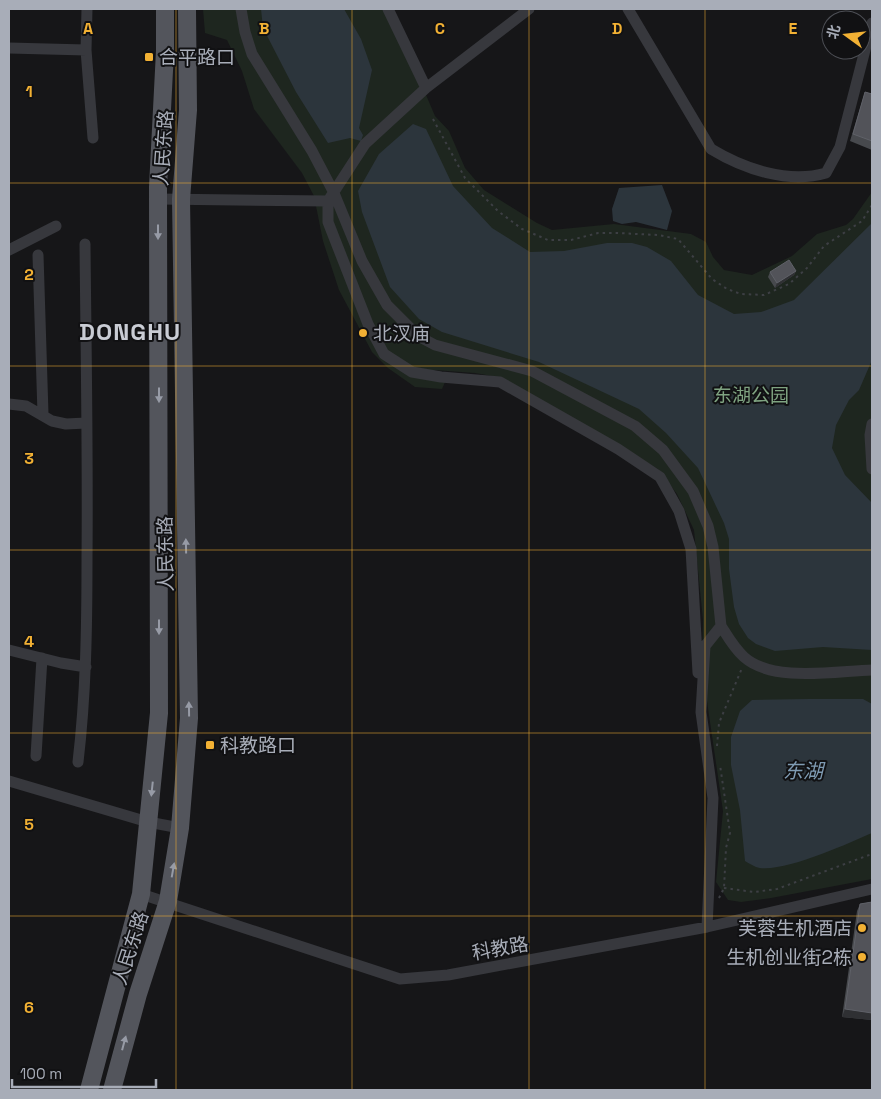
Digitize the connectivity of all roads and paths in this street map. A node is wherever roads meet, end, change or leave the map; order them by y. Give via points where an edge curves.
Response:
1 (87, 9) edge
2 (165, 9) edge
3 (187, 9) edge
4 (241, 9) edge
5 (388, 9) edge
6 (529, 9) edge
7 (628, 9) edge
8 (872, 23) edge
9 (9, 48) edge
10 (86, 50) junction
11 (426, 88) junction
12 (433, 119) dead end
13 (93, 138) dead end
14 (331, 197) junction
15 (158, 198) junction
16 (181, 199) junction
17 (872, 205) edge
18 (56, 226) dead end
19 (85, 244) dead end
20 (9, 250) edge
21 (38, 255) dead end
22 (9, 404) edge
23 (43, 414) junction
24 (86, 423) junction
25 (872, 424) edge
26 (872, 469) edge
27 (721, 626) junction
28 (9, 650) edge
29 (42, 658) junction
30 (745, 658) junction
31 (86, 667) junction
32 (872, 670) edge
33 (701, 712) junction
34 (717, 747) dead end
35 (36, 756) dead end
36 (78, 762) dead end
37 (720, 763) dead end
38 (9, 781) edge
39 (148, 822) junction
40 (180, 828) junction
41 (872, 854) edge
42 (724, 888) junction
43 (872, 889) edge
44 (141, 894) junction
45 (168, 901) junction
46 (716, 902) dead end
47 (707, 927) junction
48 (89, 1090) edge
49 (112, 1090) edge

1 - 10 street
2 - 15 main road, 人民东路
3 - 16 main road, 人民东路 via 188,110
4 - 14 street via 252,54 294,120
5 - 11 street
6 - 11 street
7 - 8 street via 711,149 732,162 787,177 826,173 840,147
9 - 10 street
10 - 13 street
11 - 14 street via 365,144
12 - 17 path via 465,178 498,211 522,229 548,240 571,240 598,233 678,239 712,279 741,294 764,295 789,284 824,246 862,221
14 - 16 street
14 - 27 street via 387,304 418,336 435,346 532,372 635,426 663,450 693,491 708,526
14 - 33 street via 328,222 368,324 384,354 412,372 500,382 618,449 660,478 679,511 691,549
15 - 16 street
15 -> 39 main road, 人民东路 via 159,713
40 -> 16 main road, 人民东路 via 189,718
18 - 20 street
19 - 24 street
21 - 23 street
22 - 23 street via 26,406
23 - 24 street via 52,421 66,424
24 - 31 street
25 - 26 street
27 - 30 street
27 - 33 street via 705,646
28 - 29 street
29 - 31 street
29 - 35 street
30 - 32 street via 770,671
30 - 34 path via 719,723
31 - 36 street
33 - 47 street via 713,798
37 - 42 path via 730,833 724,863
38 - 39 street
39 - 40 street
39 - 44 main road, 人民东路
45 -> 40 main road, 人民东路
41 - 42 path via 777,889 754,892
42 - 46 path
43 - 47 street, 科教路
44 - 45 street, 科教路
44 - 48 main road, 人民东路
45 - 47 street, 科教路 via 400,979 448,975
49 -> 45 main road, 人民东路

